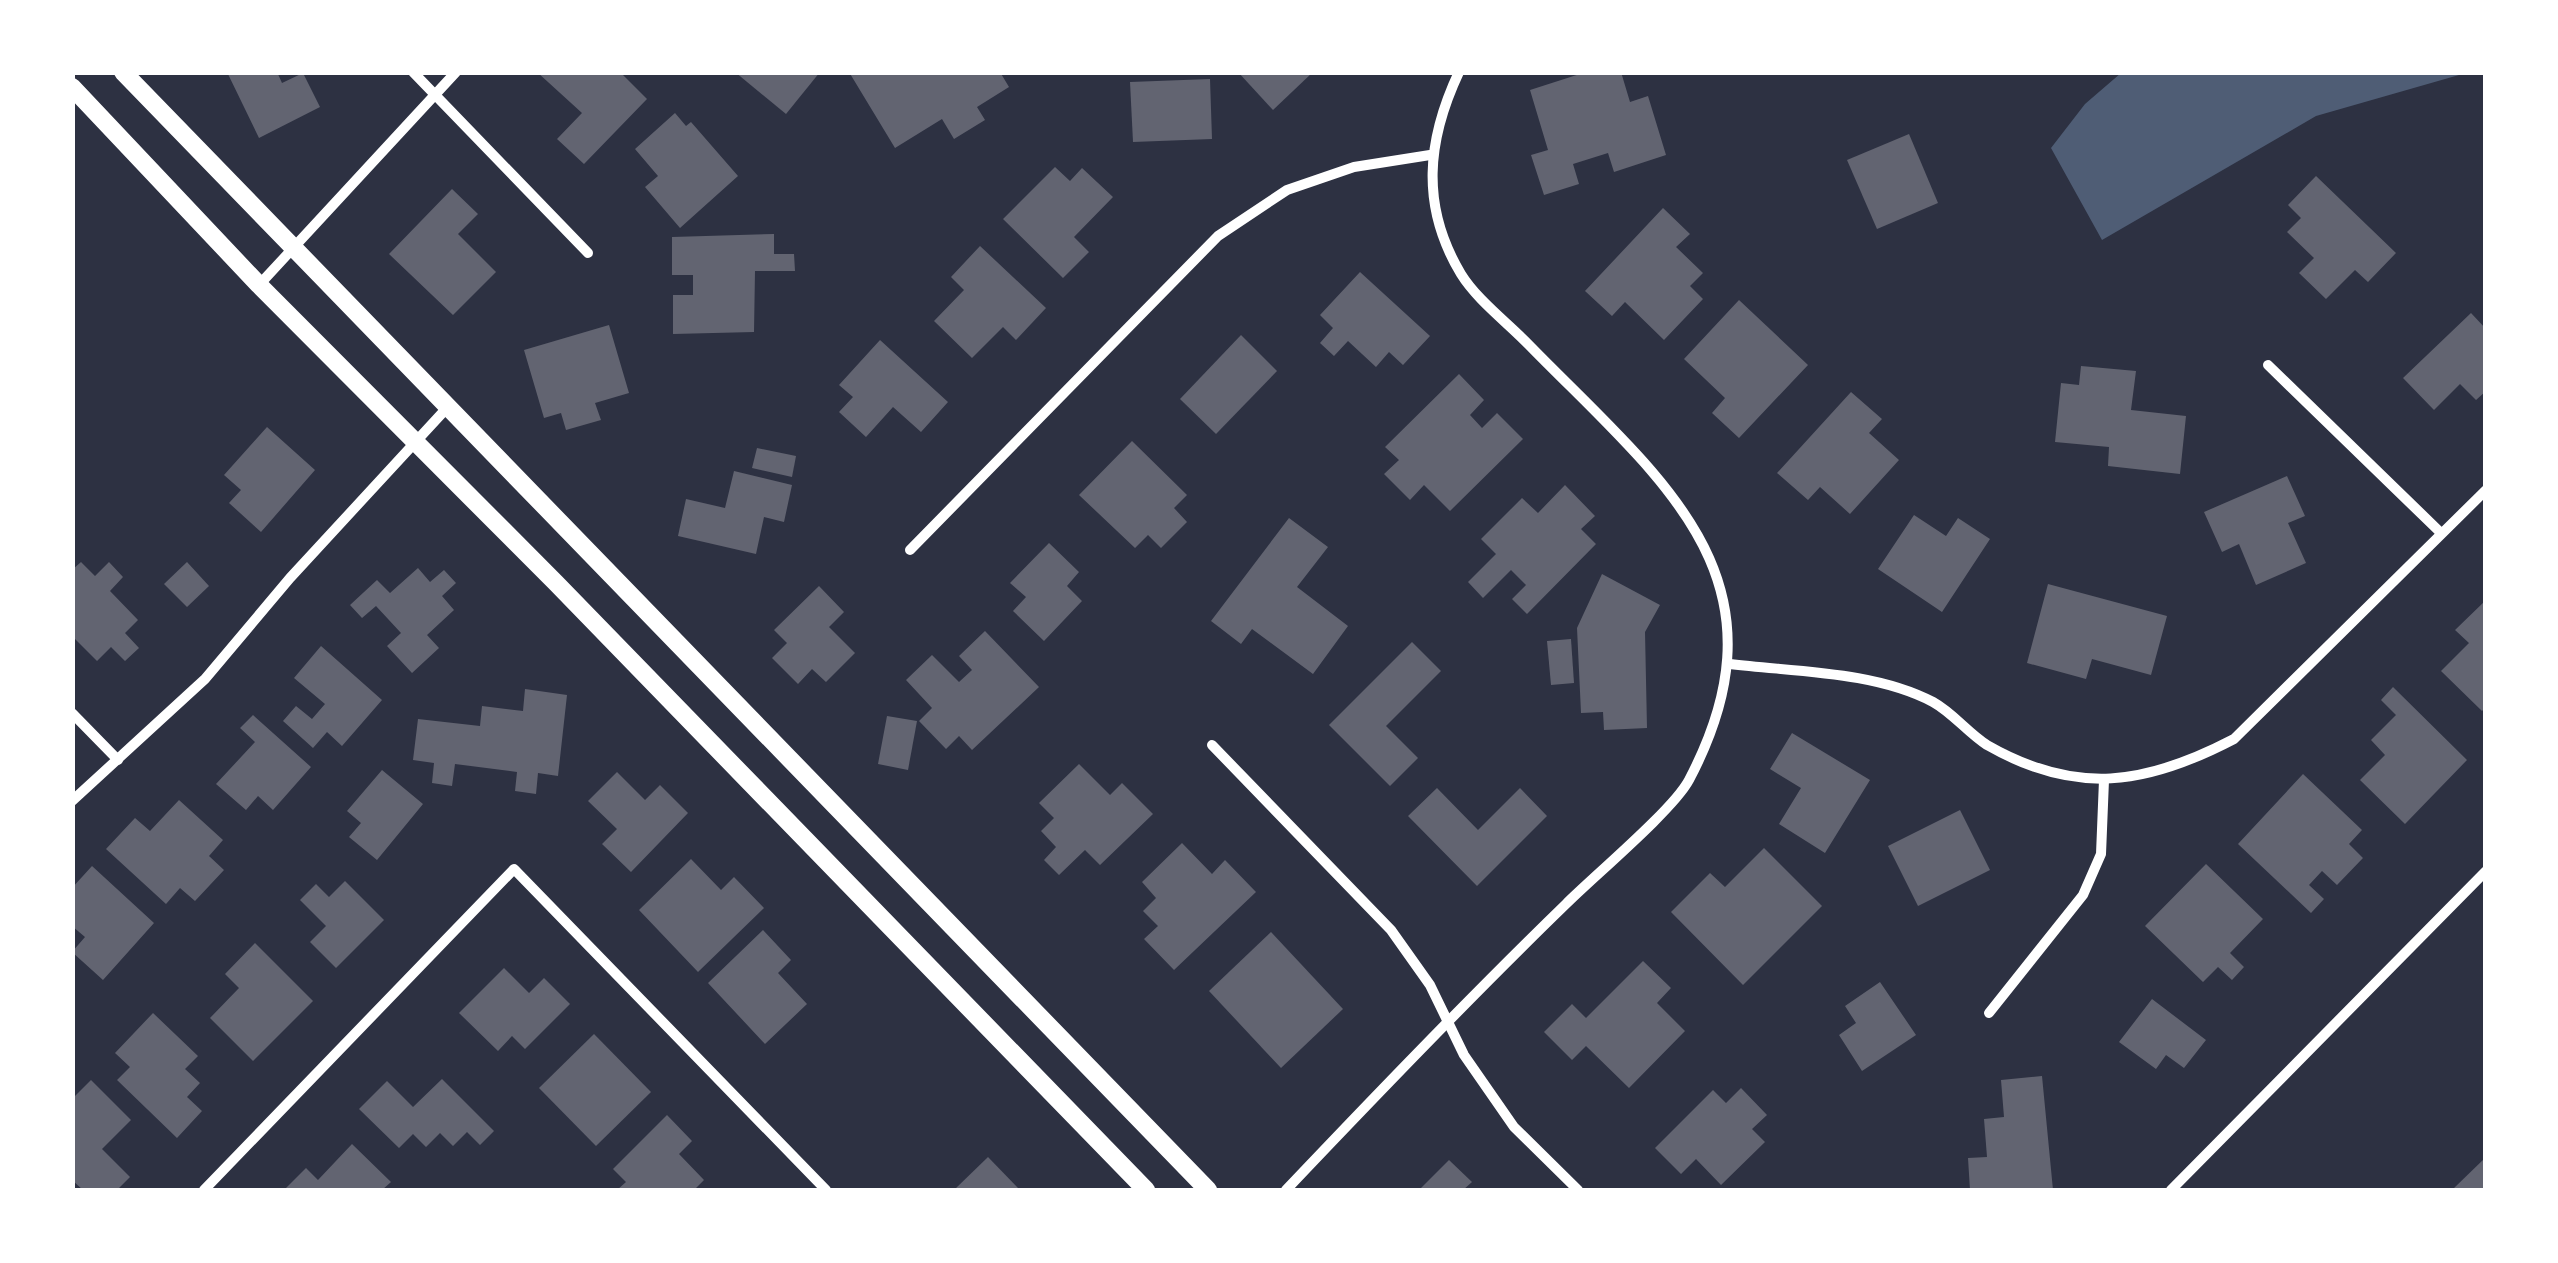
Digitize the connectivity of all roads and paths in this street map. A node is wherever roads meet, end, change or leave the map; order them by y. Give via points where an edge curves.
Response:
1 (122, 72) edge
2 (413, 72) edge
3 (456, 72) edge
4 (1460, 72) edge
5 (72, 87) edge
6 (434, 96) junction
7 (1430, 155) junction
8 (293, 251) junction
9 (588, 253) dead end
10 (259, 285) junction
11 (2268, 365) dead end
12 (446, 410) junction
13 (414, 442) junction
14 (2486, 490) edge
15 (2441, 533) junction
16 (910, 550) dead end
17 (1730, 664) junction
18 (72, 714) edge
19 (1212, 745) dead end
20 (118, 760) junction
21 (2104, 780) junction
22 (72, 801) edge
23 (2486, 871) edge
24 (1989, 1013) dead end
25 (1447, 1020) junction
26 (204, 1190) edge
27 (826, 1190) edge
28 (1146, 1190) edge
29 (1208, 1190) edge
30 (1286, 1190) edge
31 (1578, 1190) edge
32 (2172, 1190) edge

1 - 8 main road
2 - 6 street
3 - 6 street
4 - 7 street
5 - 10 main road
6 - 8 street
6 - 9 street
7 - 16 street via 1354,166 1287,190 1218,236
7 - 17 street via 1438,214 1462,275 1672,492 1714,567 1730,620
8 - 10 street
8 - 12 main road
10 - 13 main road
11 - 15 street
12 - 13 street
12 - 29 main road
13 - 20 street via 205,679
13 - 28 main road
14 - 15 street
15 - 21 street via 2234,739 2193,760
17 - 21 street via 1889,685 1935,703 1983,742 2029,767
17 - 25 street via 1714,728 1686,786
18 - 20 street
19 - 25 street via 1391,930
20 - 22 street
21 - 24 street via 2101,854 2083,895
23 - 32 street
25 - 30 street
25 - 31 street via 1514,1126
26 - 27 street via 514,869

